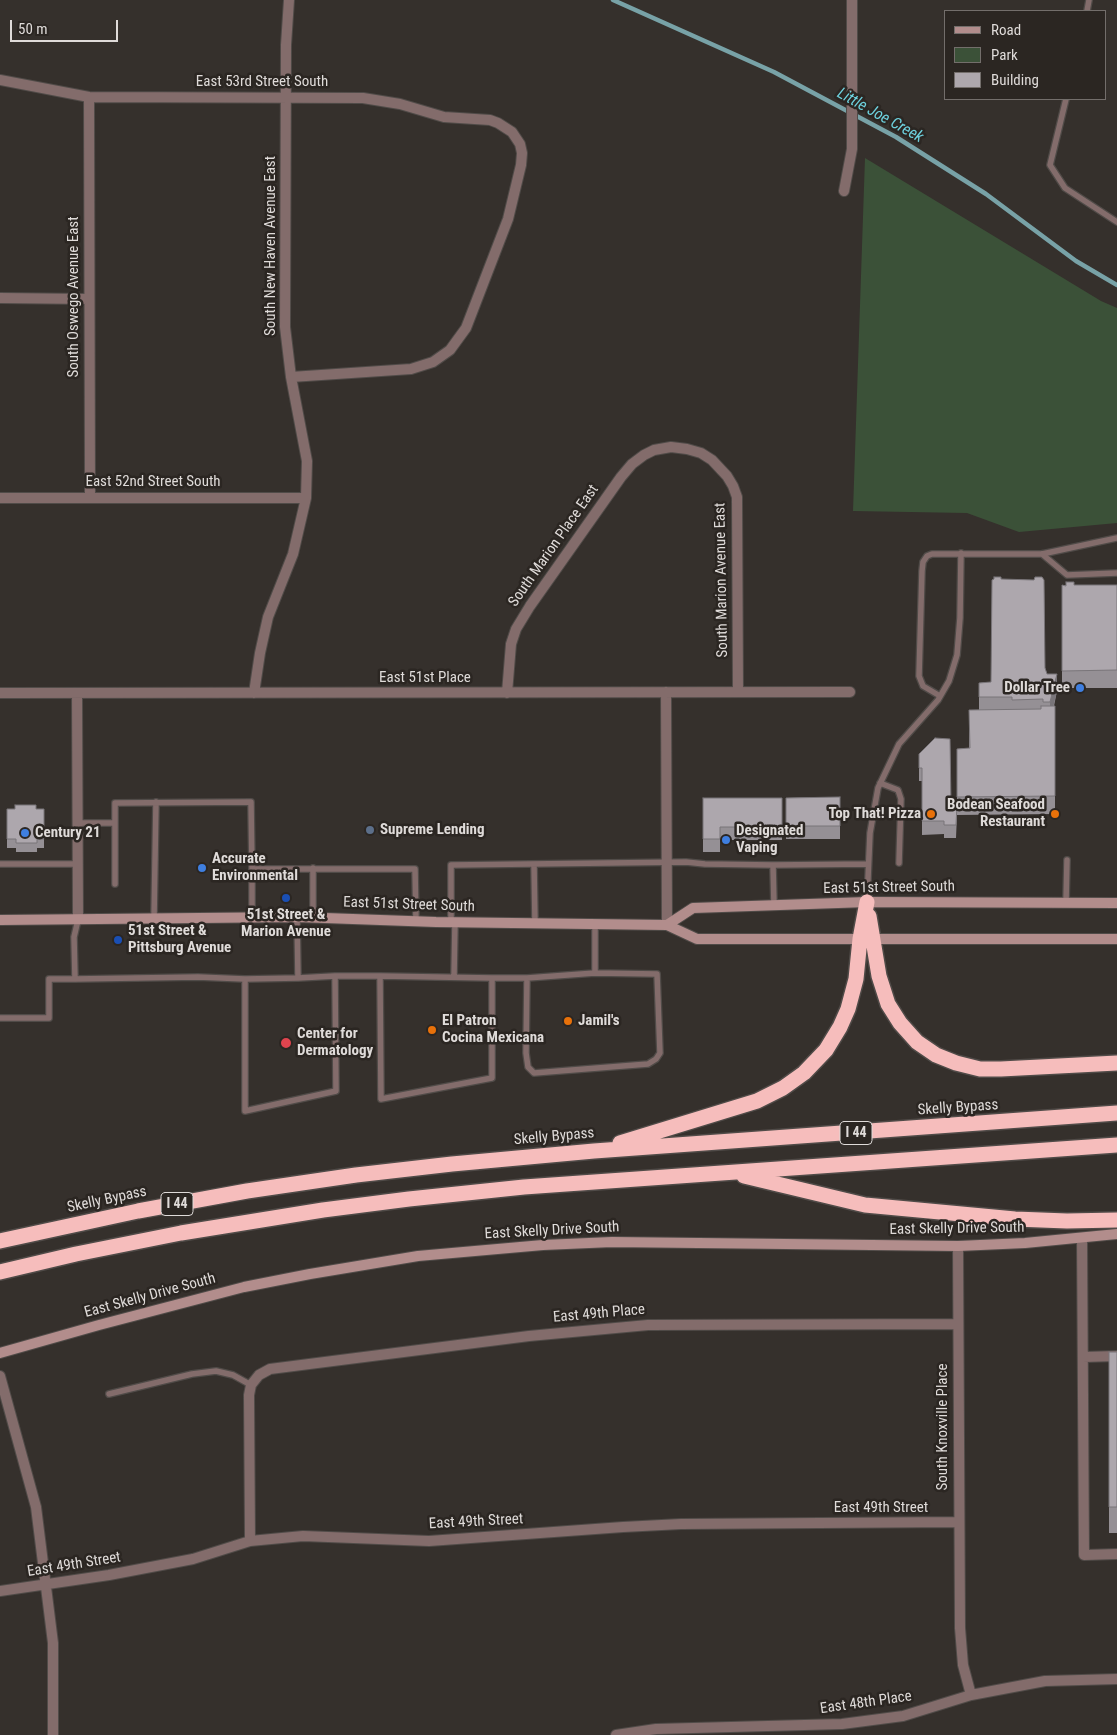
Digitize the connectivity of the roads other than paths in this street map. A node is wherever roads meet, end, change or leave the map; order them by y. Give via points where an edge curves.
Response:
1 (289, 0) edge
2 (852, 0) edge
3 (0, 80) edge
4 (89, 97) junction
5 (287, 98) junction
6 (1066, 100) edge
7 (844, 191) dead end
8 (1117, 222) edge
9 (0, 298) edge
10 (89, 299) junction
11 (291, 377) junction
12 (671, 447) joint
13 (90, 497) junction
14 (0, 498) edge
15 (306, 498) junction
16 (1117, 538) edge
17 (961, 553) junction
18 (1042, 554) junction
19 (1117, 573) edge
20 (666, 692) junction
21 (738, 692) junction
22 (850, 692) dead end
23 (77, 693) junction
24 (254, 693) junction
25 (0, 694) edge
26 (507, 694) junction
27 (940, 696) junction
28 (880, 783) junction
29 (156, 802) junction
30 (78, 823) junction
31 (115, 823) junction
32 (1066, 860) dead end
33 (666, 863) junction
34 (899, 863) dead end
35 (0, 864) edge
36 (78, 864) junction
37 (534, 864) junction
38 (868, 864) junction
39 (773, 865) junction
40 (252, 868) junction
41 (313, 868) junction
42 (115, 884) dead end
43 (867, 902) junction
44 (1066, 902) junction
45 (1117, 902) edge
46 (774, 905) junction
47 (252, 917) junction
48 (298, 917) junction
49 (312, 917) junction
50 (154, 918) junction
51 (0, 920) edge
52 (78, 920) junction
53 (416, 921) junction
54 (453, 922) junction
55 (535, 923) junction
56 (595, 924) junction
57 (667, 925) junction
58 (866, 939) junction
59 (1117, 939) edge
60 (595, 973) junction
61 (336, 976) junction
62 (380, 976) junction
63 (454, 977) junction
64 (298, 978) junction
65 (492, 978) junction
66 (527, 978) junction
67 (74, 979) junction
68 (245, 979) junction
69 (0, 1018) edge
70 (1117, 1063) edge
71 (1117, 1113) edge
72 (1117, 1145) edge
73 (594, 1151) junction
74 (728, 1172) junction
75 (1117, 1220) edge
76 (1117, 1234) edge
77 (1082, 1238) junction
78 (0, 1241) edge
79 (958, 1246) junction
80 (0, 1272) edge
81 (958, 1324) junction
82 (0, 1352) edge
83 (1083, 1356) junction
84 (1117, 1356) edge
85 (0, 1376) edge
86 (251, 1385) junction
87 (109, 1394) dead end
88 (958, 1522) junction
89 (250, 1541) junction
90 (1117, 1554) edge
91 (46, 1584) junction
92 (0, 1591) edge
93 (1117, 1679) edge
94 (971, 1696) junction
95 (777, 1731) edge
96 (53, 1735) edge
97 (616, 1735) edge

1 - 5 street, South New Haven Avenue East
2 - 7 street via 852,149
3 - 4 street, East 53rd Street South
4 - 5 street, East 53rd Street South
4 - 10 street, South Oswego Avenue East
5 - 11 street, South New Haven Avenue East via 284,327
5 - 11 street, East 53rd Street South via 363,98 444,118 490,120 506,128 516,138 522,153 508,220 466,328 450,350 433,362 411,369
6 - 8 lane via 1050,165 1065,188
9 - 10 street
10 - 13 street, South Oswego Avenue East
11 - 15 street, South New Haven Avenue East via 307,461
12 - 21 street, South Marion Avenue East via 687,448 712,460 727,476 737,498
12 - 26 street, South Marion Place East via 654,450 632,464 530,606 511,644
13 - 14 street, East 52nd Street South
13 - 15 street, East 52nd Street South
15 - 24 street, South New Haven Avenue East via 293,554 268,617
16 - 18 lane
17 - 18 lane
17 - 27 lane via 957,655 949,681
17 - 27 lane via 932,554 923,562 919,676 923,686
18 - 19 lane via 1068,574
20 - 21 street, East 51st Place
20 - 26 street, East 51st Place
20 - 33 street
21 - 22 street, East 51st Place
23 - 24 street, East 51st Place
23 - 25 street, East 51st Place
23 - 30 street
24 - 26 street, East 51st Place
27 - 28 lane via 899,744
28 - 34 lane via 898,790 901,799
28 - 38 lane via 870,833
29 - 31 lane via 115,803
29 - 40 lane via 251,802
29 - 50 lane
30 - 31 lane
30 - 36 street
31 - 42 lane
32 - 44 lane
33 - 37 lane
33 - 39 lane
33 - 57 street
35 - 36 lane
36 - 52 street
37 - 54 lane via 451,865
37 - 55 lane
38 - 39 lane
38 - 43 lane
39 - 46 lane
40 - 41 lane
40 - 47 lane
41 - 49 lane
41 - 53 lane via 415,869
43 - 44 main road, East 51st Street South
43 - 46 main road, East 51st Street South
43 - 58 highway
44 - 45 main road, East 51st Street South
46 - 57 main road, East 51st Street South via 693,908
47 - 48 main road, East 51st Street South
47 - 50 main road, East 51st Street South
48 - 49 main road, East 51st Street South
48 - 64 lane
49 - 53 main road, East 51st Street South
50 - 52 main road, East 51st Street South
51 - 52 main road, East 51st Street South
52 - 67 lane via 74,938
53 - 54 main road, East 51st Street South
54 - 55 main road, East 51st Street South
54 - 63 lane
55 - 56 main road, East 51st Street South
56 - 57 main road, East 51st Street South
56 - 60 lane
57 - 58 main road, East 51st Street South via 697,939
58 - 59 main road, East 51st Street South
58 - 70 highway via 888,1004 916,1042 936,1055 980,1069 1001,1070
58 - 73 highway via 848,1009 840,1027 826,1050 804,1073 758,1101
60 - 66 lane
60 - 66 lane via 657,974 660,1053 648,1064 534,1073 528,1067 526,1053
61 - 62 lane
61 - 64 lane
61 - 68 lane via 336,1091 245,1111
62 - 63 lane
62 - 65 lane via 381,1099 492,1078
63 - 65 lane
64 - 68 lane
65 - 66 lane
67 - 68 lane
67 - 69 lane via 49,979 49,1018
71 - 73 highway, Skelly Bypass / I 44
72 - 74 highway, I 44
73 - 78 highway, Skelly Bypass / I 44 via 356,1175 138,1211
74 - 75 highway via 865,1205 1015,1219
74 - 80 highway, I 44 via 515,1188 323,1210 181,1233
76 - 77 main road, East Skelly Drive South
77 - 79 main road, East Skelly Drive South
77 - 83 street
79 - 81 street, South Knoxville Place
79 - 82 main road, East Skelly Drive South via 612,1242 543,1244 418,1256 244,1287
81 - 86 street, East 49th Place via 704,1324 597,1328 270,1369
81 - 88 street, South Knoxville Place
83 - 84 street
83 - 90 street via 1084,1555
85 - 91 street via 36,1507
86 - 87 lane via 233,1375 216,1371
86 - 89 street
88 - 89 street, East 49th Street via 681,1524 429,1541 303,1536
88 - 94 street, South Knoxville Place via 960,1628 963,1665
89 - 91 street, East 49th Street via 193,1559
91 - 92 street, East 49th Street
91 - 96 street via 53,1643
93 - 94 street, East 48th Place via 1045,1681
94 - 95 street, East 48th Place via 903,1716
95 - 97 street, East 48th Place via 656,1730

